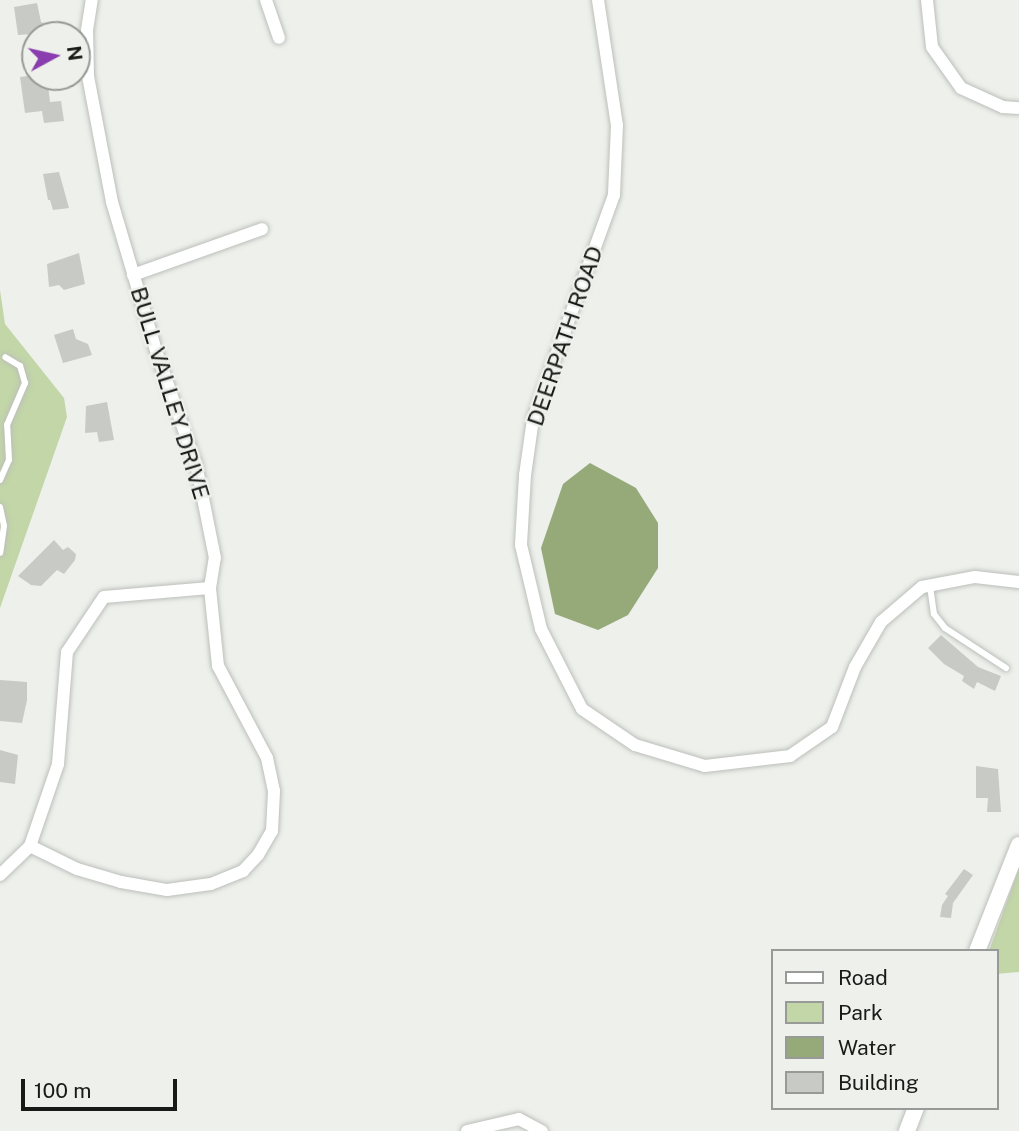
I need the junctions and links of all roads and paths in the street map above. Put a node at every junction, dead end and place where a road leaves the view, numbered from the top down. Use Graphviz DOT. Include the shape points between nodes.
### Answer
graph roads {
  1 [pos="92,0"];
  2 [pos="266,0"];
  3 [pos="598,0"];
  4 [pos="927,0"];
  5 [pos="279,38"];
  6 [pos="1019,108"];
  7 [pos="262,229"];
  8 [pos="133,275"];
  9 [pos="5,357"];
  10 [pos="0,480"];
  11 [pos="0,508"];
  12 [pos="0,553"];
  13 [pos="1019,582"];
  14 [pos="929,586"];
  15 [pos="210,588"];
  16 [pos="1006,668"];
  17 [pos="1019,845"];
  18 [pos="30,846"];
  19 [pos="0,875"];
  20 [pos="978,949"];
  21 [pos="915,1110"];
  22 [pos="467,1131"];
  23 [pos="542,1131"];
  24 [pos="907,1131"];
  1 -- 8 [label="street, BULL VALLEY DRIVE" via="88,76 112,202"];
  2 -- 5 [label="street"];
  3 -- 14 [label="street, DEERPATH ROAD" via="617,125 614,195 533,419 521,545 541,629 582,709 635,745 705,766 790,756 832,727 855,667 881,622"];
  4 -- 6 [label="street" via="932,47 961,88 1003,107"];
  7 -- 8 [label="street"];
  8 -- 15 [label="street, BULL VALLEY DRIVE" via="196,464 215,558"];
  9 -- 10 [label="lane" via="20,366 24,383 7,425 9,460"];
  11 -- 12 [label="lane" via="4,526"];
  13 -- 14 [label="street, DEERPATH ROAD" via="975,577"];
  14 -- 16 [label="lane" via="934,614 945,628"];
  15 -- 18 [label="street" via="104,597 67,652 58,764"];
  15 -- 18 [label="street, BULL VALLEY DRIVE" via="218,666 267,758 274,791 272,831 258,855 243,871 211,884 167,890 77,869"];
  17 -- 20 [label="street"];
  18 -- 19 [label="street"];
  21 -- 24 [label="street"];
  22 -- 23 [label="street" via="519,1119"];
}
